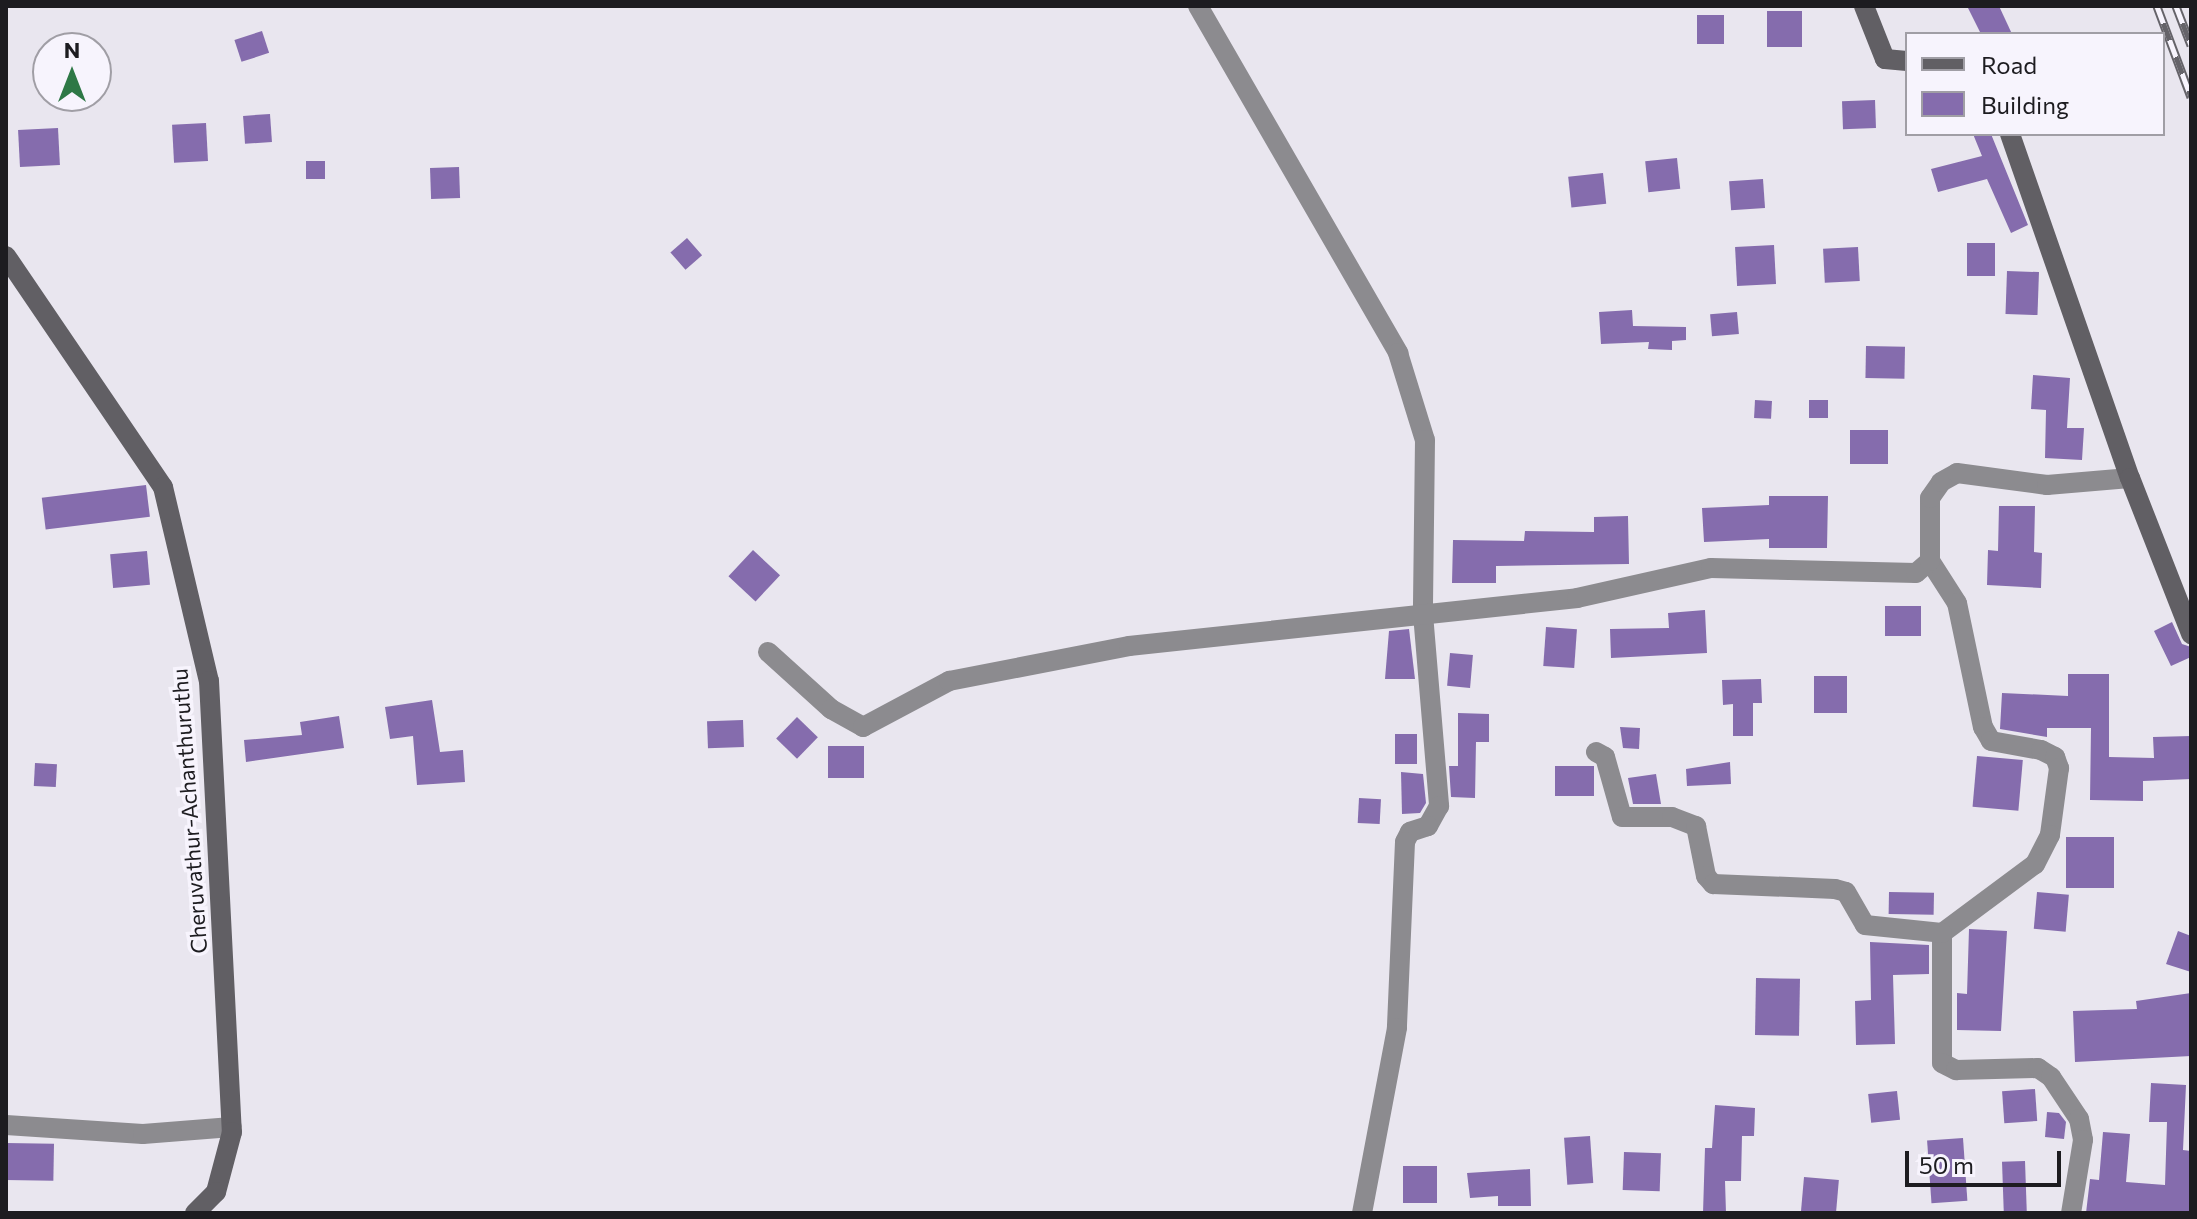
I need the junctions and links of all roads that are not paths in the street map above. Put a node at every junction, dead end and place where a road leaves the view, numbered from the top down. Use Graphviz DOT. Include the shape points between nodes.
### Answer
graph roads {
  1 [pos="1198,6"];
  2 [pos="1864,6"];
  3 [pos="1905,61"];
  4 [pos="2011,136"];
  5 [pos="6,256"];
  6 [pos="2130,478"];
  7 [pos="1930,561"];
  8 [pos="1423,614"];
  9 [pos="2191,634"];
  10 [pos="768,652"];
  11 [pos="1596,752"];
  12 [pos="1942,933"];
  13 [pos="6,1125"];
  14 [pos="232,1127"];
  15 [pos="195,1213"];
  16 [pos="1362,1213"];
  17 [pos="2071,1213"];
  1 -- 8 [label="street" via="1398,353 1425,440"];
  2 -- 3 [label="main road" via="1885,59"];
  4 -- 6 [label="main road"];
  5 -- 14 [label="main road, Cheruvathur-Achanthuruthu" via="163,487 209,681"];
  6 -- 7 [label="street" via="2047,485 1957,473 1941,482 1930,498"];
  6 -- 9 [label="main road"];
  7 -- 8 [label="street" via="1916,573 1711,568 1577,598"];
  7 -- 12 [label="street" via="1957,603 1983,727 1991,741 2041,750 2055,757 2059,768 2050,835 2035,864"];
  8 -- 10 [label="street" via="1252,629 1073,655 949,681 863,727 831,709"];
  8 -- 16 [label="street" via="1439,806 1428,826 1410,832 1405,842 1397,1028"];
  11 -- 12 [label="street" via="1605,757 1622,817 1672,817 1696,826 1706,876 1713,884 1835,889 1846,892 1865,925"];
  12 -- 17 [label="street" via="1942,1063 1956,1070 2038,1068 2051,1077 2079,1119 2083,1140"];
  13 -- 14 [label="street" via="143,1134"];
  14 -- 15 [label="main road, Cheruvathur-Achanthuruthu" via="216,1192"];
}
